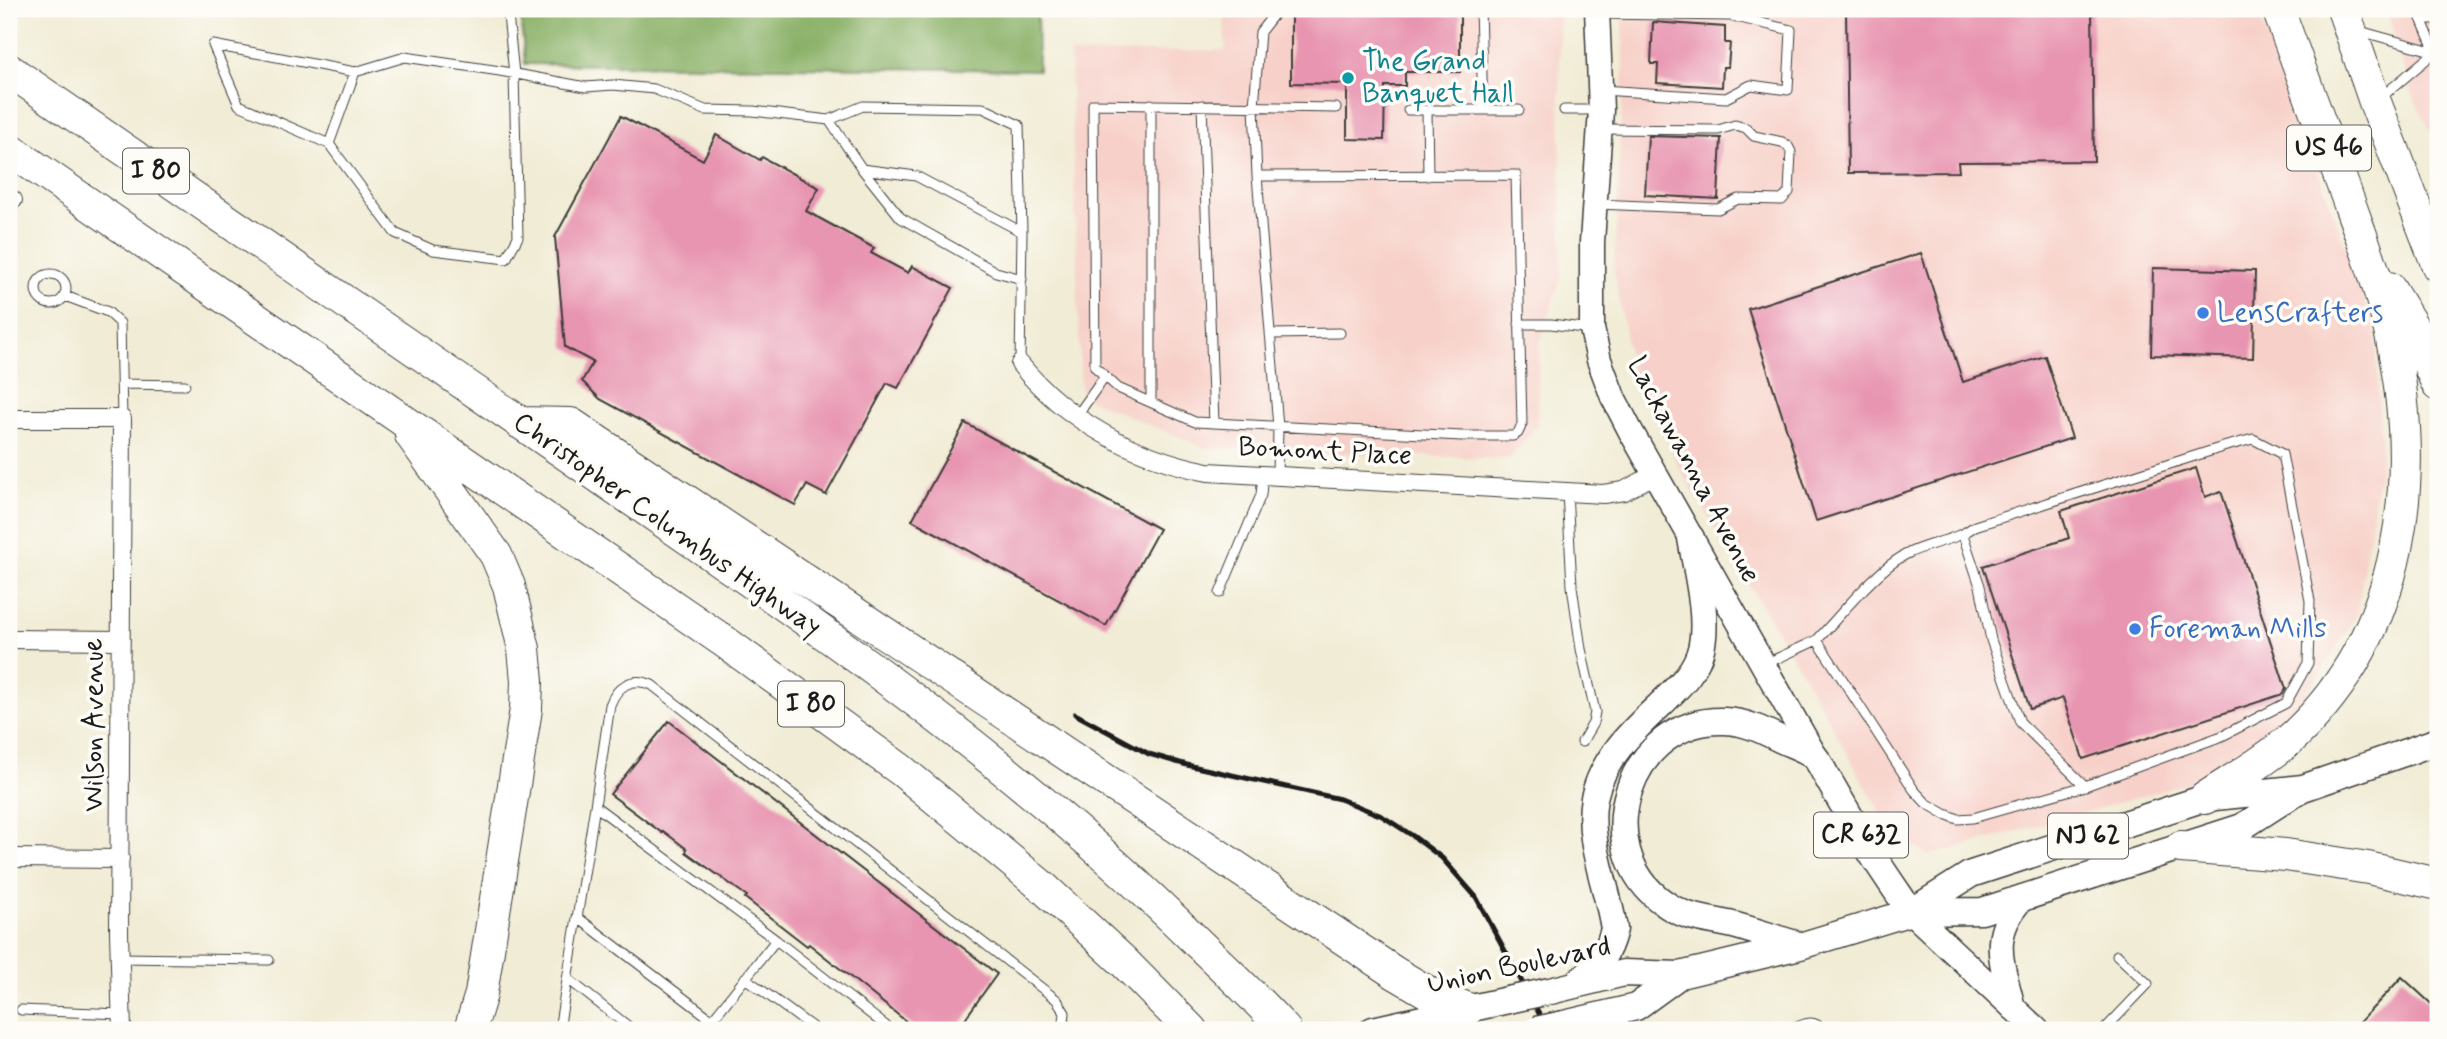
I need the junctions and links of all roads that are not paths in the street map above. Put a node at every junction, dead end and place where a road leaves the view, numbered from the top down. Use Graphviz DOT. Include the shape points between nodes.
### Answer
graph roads {
  1 [pos="1278,9"];
  2 [pos="1480,9"];
  3 [pos="2278,9"];
  4 [pos="2417,9"];
  5 [pos="1598,11"];
  6 [pos="508,15"];
  7 [pos="2346,18"];
  8 [pos="2421,19"];
  9 [pos="2438,19"];
  10 [pos="2437,55"];
  11 [pos="9,70"];
  12 [pos="355,72"];
  13 [pos="514,74"];
  14 [pos="2375,102"];
  15 [pos="1151,104"];
  16 [pos="1202,105"];
  17 [pos="1254,106"];
  18 [pos="1336,108"];
  19 [pos="1408,110"];
  20 [pos="1427,110"];
  21 [pos="1483,110"];
  22 [pos="1519,110"];
  23 [pos="1564,110"];
  24 [pos="1600,110"];
  25 [pos="829,120"];
  26 [pos="329,144"];
  27 [pos="9,149"];
  28 [pos="862,169"];
  29 [pos="1257,176"];
  30 [pos="1428,176"];
  31 [pos="2407,186"];
  32 [pos="1594,204"];
  33 [pos="1022,232"];
  34 [pos="2438,234"];
  35 [pos="2367,251"];
  36 [pos="2438,266"];
  37 [pos="1022,279"];
  38 [pos="65,296"];
  39 [pos="1519,324"];
  40 [pos="1592,329"];
  41 [pos="1340,333"];
  42 [pos="1270,334"];
  43 [pos="1020,364"];
  44 [pos="1105,376"];
  45 [pos="121,384"];
  46 [pos="185,385"];
  47 [pos="2438,385"];
  48 [pos="1151,402"];
  49 [pos="1076,417"];
  50 [pos="399,418"];
  51 [pos="9,419"];
  52 [pos="122,419"];
  53 [pos="520,422"];
  54 [pos="1214,423"];
  55 [pos="1278,427"];
  56 [pos="1655,474"];
  57 [pos="1270,475"];
  58 [pos="1567,492"];
  59 [pos="1963,535"];
  60 [pos="1691,538"];
  61 [pos="1220,593"];
  62 [pos="9,639"];
  63 [pos="121,640"];
  64 [pos="1817,640"];
  65 [pos="1763,665"];
  66 [pos="2438,741"];
  67 [pos="1582,742"];
  68 [pos="1815,756"];
  69 [pos="2085,786"];
  70 [pos="2303,788"];
  71 [pos="2205,798"];
  72 [pos="595,806"];
  73 [pos="2181,847"];
  74 [pos="9,858"];
  75 [pos="120,859"];
  76 [pos="2438,884"];
  77 [pos="2024,897"];
  78 [pos="1911,912"];
  79 [pos="577,917"];
  80 [pos="776,940"];
  81 [pos="1800,946"];
  82 [pos="2117,955"];
  83 [pos="120,958"];
  84 [pos="269,960"];
  85 [pos="1680,975"];
  86 [pos="745,978"];
  87 [pos="568,979"];
  88 [pos="1562,988"];
  89 [pos="2013,1008"];
  90 [pos="1468,1009"];
  91 [pos="20,1010"];
  92 [pos="711,1020"];
  93 [pos="121,1022"];
  94 [pos="470,1030"];
  95 [pos="559,1030"];
  96 [pos="633,1030"];
  97 [pos="704,1030"];
  98 [pos="816,1030"];
  99 [pos="891,1030"];
  100 [pos="1063,1030"];
  101 [pos="1191,1030"];
  102 [pos="1285,1030"];
  103 [pos="1373,1030"];
  104 [pos="1536,1030"];
  105 [pos="1791,1030"];
  106 [pos="1823,1030"];
  107 [pos="2037,1030"];
  108 [pos="2104,1030"];
  1 -- 17 [label="lane" via="1260,32"];
  2 -- 21 [label="lane"];
  3 -- 35 [label="highway, US 46"];
  4 -- 8 [label="lane"];
  5 -- 24 [label="street, Lackawanna Avenue / CR 632"];
  5 -- 24 [label="lane" via="1732,16 1791,30 1788,90 1751,85 1726,98"];
  6 -- 13 [label="lane"];
  7 -- 10 [label="lane"];
  7 -- 14 [label="highway, US 46"];
  8 -- 9 [label="lane"];
  8 -- 10 [label="lane"];
  10 -- 14 [label="lane"];
  11 -- 53 [label="highway, Christopher Columbus Highway / I 80"];
  12 -- 13 [label="lane" via="405,57"];
  12 -- 26 [label="lane"];
  12 -- 26 [label="lane" via="213,45 239,105"];
  13 -- 25 [label="lane" via="586,87 654,89 705,110"];
  13 -- 26 [label="lane" via="518,237 506,259 433,250 395,233"];
  14 -- 31 [label="highway, US 46"];
  15 -- 16 [label="lane"];
  15 -- 44 [label="lane" via="1093,104 1096,367"];
  15 -- 48 [label="lane"];
  16 -- 17 [label="lane"];
  16 -- 54 [label="lane"];
  17 -- 18 [label="lane"];
  17 -- 29 [label="lane"];
  19 -- 20 [label="lane"];
  20 -- 21 [label="lane"];
  20 -- 30 [label="lane"];
  21 -- 22 [label="lane"];
  23 -- 24 [label="lane"];
  24 -- 32 [label="street, Lackawanna Avenue / CR 632"];
  24 -- 32 [label="lane" via="1718,130 1735,125 1754,136 1782,142 1791,152 1789,192 1782,200 1738,199 1718,209"];
  25 -- 28 [label="lane"];
  25 -- 33 [label="lane" via="863,106 983,108 1019,125"];
  27 -- 50 [label="highway, I 80"];
  28 -- 33 [label="lane" via="916,176"];
  28 -- 37 [label="lane" via="901,218 996,272"];
  29 -- 30 [label="lane"];
  29 -- 42 [label="lane"];
  30 -- 39 [label="lane" via="1516,175"];
  31 -- 34 [label="highway"];
  31 -- 36 [label="highway, US 46"];
  32 -- 40 [label="street, Lackawanna Avenue / CR 632"];
  33 -- 37 [label="lane"];
  35 -- 47 [label="highway, US 46" via="2411,324"];
  35 -- 71 [label="highway" via="2391,335 2403,410 2401,524 2383,603 2358,655 2324,704 2295,735"];
  37 -- 43 [label="lane"];
  38 -- 45 [label="lane" via="108,312 120,323"];
  39 -- 40 [label="lane"];
  39 -- 55 [label="lane" via="1522,424 1513,436"];
  40 -- 56 [label="street, Lackawanna Avenue / CR 632" via="1613,397"];
  41 -- 42 [label="lane"];
  42 -- 55 [label="lane"];
  43 -- 49 [label="street, Bomont Place"];
  44 -- 48 [label="lane" via="1118,388"];
  44 -- 49 [label="lane"];
  45 -- 46 [label="lane"];
  45 -- 52 [label="lane"];
  48 -- 54 [label="lane" via="1195,422"];
  49 -- 57 [label="street, Bomont Place" via="1161,461 1208,471"];
  50 -- 94 [label="highway" via="496,555 509,586 524,649 527,681 522,737 481,994"];
  50 -- 101 [label="highway, I 80" via="735,649 901,770 1043,887"];
  51 -- 52 [label="street"];
  52 -- 63 [label="street, Wilson Avenue"];
  53 -- 90 [label="highway" via="571,424 1395,973"];
  53 -- 102 [label="highway, Christopher Columbus Highway / I 80" via="825,633 953,728 1175,919"];
  54 -- 55 [label="lane"];
  55 -- 57 [label="lane"];
  56 -- 58 [label="street, Bomont Place" via="1624,491"];
  56 -- 60 [label="street, Lackawanna Avenue / CR 632"];
  57 -- 58 [label="street, Bomont Place"];
  57 -- 61 [label="lane"];
  58 -- 67 [label="lane" via="1572,586 1595,712"];
  59 -- 64 [label="lane" via="1908,553"];
  59 -- 69 [label="lane" via="1991,640 2020,722"];
  59 -- 69 [label="lane" via="1975,526 2253,439 2282,454 2310,601 2308,663 2286,703 2221,736"];
  60 -- 65 [label="street, Lackawanna Avenue / CR 632"];
  60 -- 88 [label="main road" via="1703,618 1702,646 1685,679 1632,731 1602,773 1594,799 1593,826 1614,929 1601,963"];
  62 -- 63 [label="street"];
  63 -- 75 [label="street, Wilson Avenue"];
  64 -- 65 [label="lane"];
  64 -- 69 [label="lane" via="1914,790 1937,811 1968,818"];
  65 -- 68 [label="street, Lackawanna Avenue / CR 632"];
  66 -- 70 [label="main road, Union Boulevard / NJ 62"];
  68 -- 78 [label="main road, Lackawanna Avenue / CR 632"];
  68 -- 81 [label="main road" via="1746,724 1714,721 1690,727 1643,761 1630,787 1623,826 1626,850 1636,873 1663,903 1690,917"];
  70 -- 71 [label="main road, Union Boulevard / NJ 62"];
  70 -- 73 [label="main road, Union Boulevard / NJ 62" via="2242,827"];
  71 -- 78 [label="main road, Union Boulevard / NJ 62" via="1971,874"];
  72 -- 79 [label="lane"];
  72 -- 80 [label="lane"];
  72 -- 100 [label="lane" via="613,698 625,684 645,682 1056,1000 1065,1013"];
  73 -- 76 [label="highway" via="2286,855"];
  73 -- 77 [label="main road, Union Boulevard / NJ 62"];
  74 -- 75 [label="street"];
  75 -- 83 [label="street, Wilson Avenue"];
  77 -- 78 [label="main road, Union Boulevard / NJ 62" via="1982,911"];
  77 -- 89 [label="street" via="2007,917 2000,939"];
  78 -- 81 [label="main road, Union Boulevard / NJ 62"];
  78 -- 89 [label="street"];
  79 -- 87 [label="lane"];
  79 -- 92 [label="lane"];
  80 -- 86 [label="lane"];
  80 -- 99 [label="lane"];
  81 -- 85 [label="main road, Union Boulevard / NJ 62"];
  82 -- 108 [label="lane" via="2148,984"];
  83 -- 84 [label="lane"];
  83 -- 93 [label="street, Wilson Avenue"];
  85 -- 88 [label="main road, Union Boulevard / NJ 62" via="1624,973"];
  85 -- 104 [label="main road, Union Boulevard / NJ 62, bridge" via="1636,1007"];
  86 -- 92 [label="lane"];
  86 -- 98 [label="lane"];
  87 -- 95 [label="lane"];
  87 -- 96 [label="lane"];
  88 -- 90 [label="main road, Union Boulevard / NJ 62, bridge"];
  89 -- 107 [label="street"];
  90 -- 103 [label="main road, Union Boulevard / NJ 62"];
  91 -- 93 [label="lane"];
  92 -- 97 [label="lane"];
  105 -- 106 [label="lane" via="1811,1023"];
}
